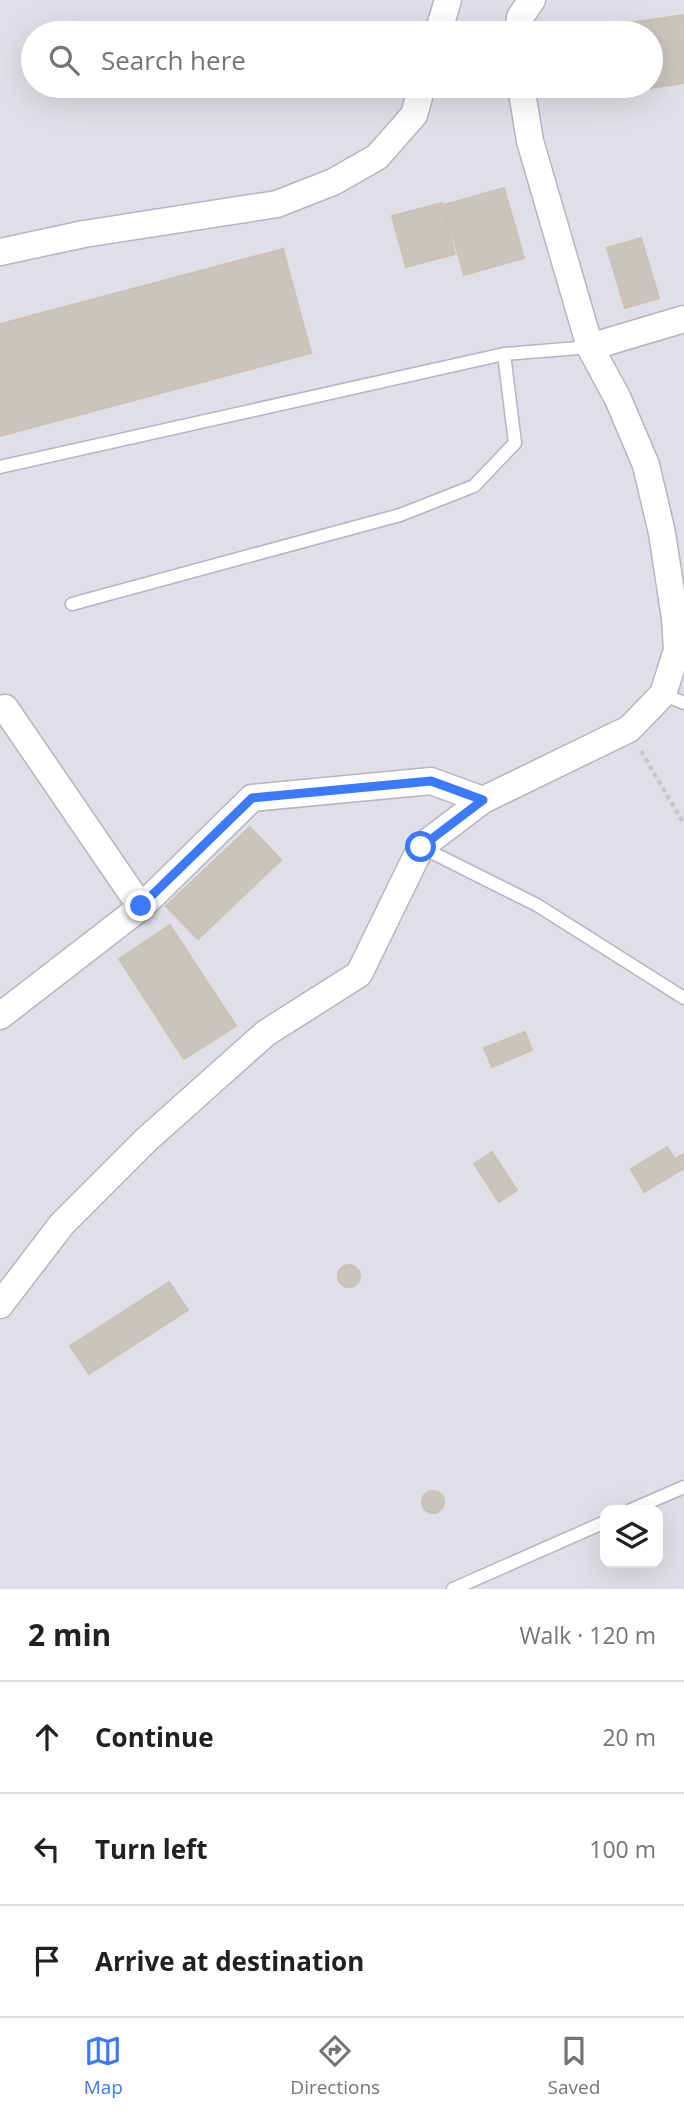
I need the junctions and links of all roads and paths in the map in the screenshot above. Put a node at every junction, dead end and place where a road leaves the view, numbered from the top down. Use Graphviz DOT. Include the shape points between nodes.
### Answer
graph roads {
  1 [pos="447,0"];
  2 [pos="532,0"];
  3 [pos="441,21"];
  4 [pos="520,21"];
  5 [pos="419,98"];
  6 [pos="523,98"];
  7 [pos="0,252"];
  8 [pos="684,319"];
  9 [pos="590,347"];
  10 [pos="504,354"];
  11 [pos="0,467"];
  12 [pos="72,604"];
  13 [pos="673,699"];
  14 [pos="0,709"];
  15 [pos="628,729"];
  16 [pos="483,800"];
  17 [pos="684,824"];
  18 [pos="421,847"];
  19 [pos="141,906"];
  20 [pos="684,998"];
  21 [pos="0,1016"];
  22 [pos="0,1305"];
  23 [pos="684,1487"];
  24 [pos="643,1505"];
  25 [pos="600,1524"];
  26 [pos="453,1589"];
  1 -- 3 [label="street"];
  2 -- 4 [label="street"];
  5 -- 7 [label="street" via="414,115 377,157 333,182 277,204"];
  6 -- 9 [label="street" via="530,141"];
  8 -- 9 [label="street"];
  9 -- 10 [label="lane"];
  9 -- 13 [label="street" via="646,465 675,618"];
  10 -- 11 [label="lane"];
  10 -- 12 [label="lane" via="515,443 474,486 401,515"];
  13 -- 15 [label="street"];
  14 -- 19 [label="street" via="5,708"];
  15 -- 16 [label="street"];
  15 -- 17 [label="path"];
  16 -- 18 [label="street"];
  16 -- 19 [label="street" via="431,781 252,798"];
  18 -- 20 [label="lane" via="537,905"];
  18 -- 22 [label="street" via="359,974 266,1033 146,1140 62,1224"];
  19 -- 21 [label="street"];
  23 -- 24 [label="lane"];
  25 -- 26 [label="lane"];
}
